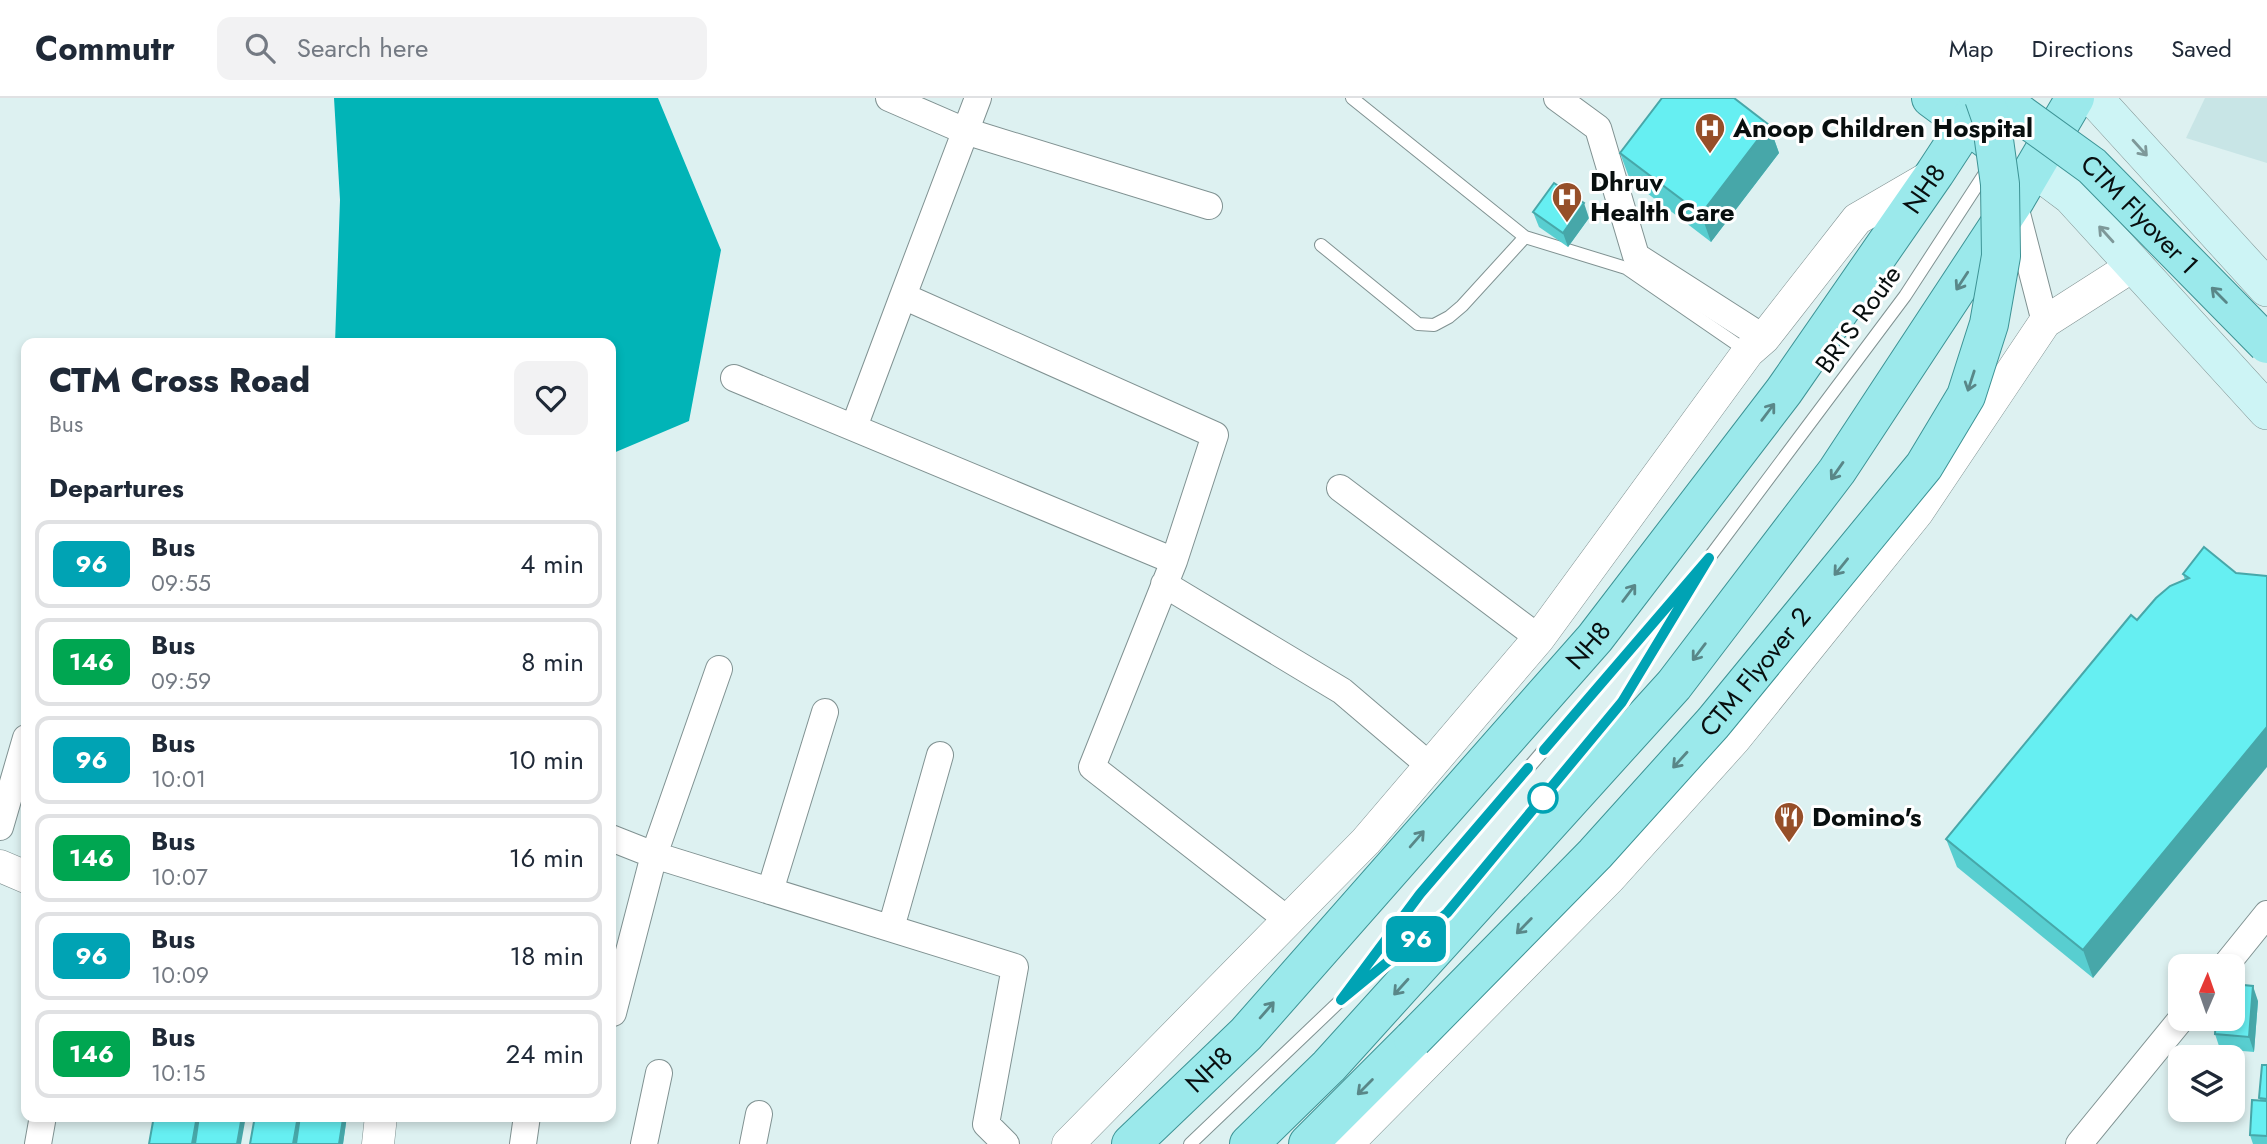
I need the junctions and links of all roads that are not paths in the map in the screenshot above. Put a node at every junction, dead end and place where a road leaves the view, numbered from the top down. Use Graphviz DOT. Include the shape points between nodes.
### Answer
graph roads {
  1 [pos="888,98"];
  2 [pos="978,98"];
  3 [pos="1352,98"];
  4 [pos="1557,98"];
  5 [pos="1931,98"];
  6 [pos="2029,98"];
  7 [pos="2075,98"];
  8 [pos="2094,98"];
  9 [pos="1978,107"];
  10 [pos="2004,128"];
  11 [pos="965,131"];
  12 [pos="2035,169"];
  13 [pos="1936,173"];
  14 [pos="2014,202"];
  15 [pos="1209,206"];
  16 [pos="1525,237"];
  17 [pos="1321,245"];
  18 [pos="2134,265"];
  19 [pos="2267,288"];
  20 [pos="903,296"];
  21 [pos="2045,321"];
  22 [pos="2267,344"];
  23 [pos="1756,345"];
  24 [pos="734,378"];
  25 [pos="2267,411"];
  26 [pos="854,427"];
  27 [pos="1340,488"];
  28 [pos="1709,558"];
  29 [pos="1169,573"];
  30 [pos="1539,638"];
  31 [pos="719,668"];
  32 [pos="825,712"];
  33 [pos="21,755"];
  34 [pos="940,755"];
  35 [pos="1430,766"];
  36 [pos="0,828"];
  37 [pos="616,840"];
  38 [pos="654,855"];
  39 [pos="1491,860"];
  40 [pos="0,866"];
  41 [pos="21,875"];
  42 [pos="770,891"];
  43 [pos="1447,913"];
  44 [pos="2267,914"];
  45 [pos="1288,920"];
  46 [pos="891,928"];
  47 [pos="2235,954"];
  48 [pos="1341,1000"];
  49 [pos="616,1001"];
  50 [pos="1202,1008"];
  51 [pos="2171,1031"];
  52 [pos="1237,1042"];
  53 [pos="659,1073"];
  54 [pos="759,1114"];
  55 [pos="42,1122"];
  56 [pos="380,1122"];
  57 [pos="526,1122"];
  58 [pos="38,1144"];
  59 [pos="378,1144"];
  60 [pos="523,1144"];
  61 [pos="644,1144"];
  62 [pos="752,1144"];
  63 [pos="1006,1144"];
  64 [pos="1068,1144"];
  65 [pos="1131,1144"];
  66 [pos="1190,1144"];
  67 [pos="1249,1144"];
  68 [pos="1308,1144"];
  69 [pos="1346,1144"];
  70 [pos="2080,1144"];
  1 -- 11 [label="street"];
  2 -- 11 [label="street"];
  3 -- 16 [label="lane"];
  4 -- 23 [label="street" via="1598,128 1636,256"];
  5 -- 9 [label="main road"];
  6 -- 10 [label="lane, BRTS Route"];
  7 -- 12 [label="main road"];
  8 -- 19 [label="main road, one-way"];
  9 -- 10 [label="main road"];
  9 -- 13 [label="main road, NH8"];
  9 -- 68 [label="main road, CTM Flyover 2, one-way, bridge" via="1991,118 2000,184 2001,256 1989,324 1966,396 1924,466 1713,723 1595,854"];
  10 -- 12 [label="main road"];
  22 -- 10 [label="main road, CTM Flyover 1, one-way, bridge" via="2092,166"];
  10 -- 28 [label="lane, BRTS Route" via="1905,296"];
  11 -- 15 [label="street"];
  11 -- 20 [label="street"];
  12 -- 14 [label="main road"];
  18 -- 12 [label="main road, one-way" via="2071,196"];
  13 -- 23 [label="street" via="1857,219"];
  52 -- 13 [label="main road, NH8, one-way" via="1595,638 1784,391"];
  14 -- 21 [label="street"];
  14 -- 67 [label="main road, one-way" via="1837,471 1674,685 1329,1066"];
  16 -- 17 [label="lane" via="1462,306 1434,325 1418,324"];
  16 -- 23 [label="lane" via="1626,268"];
  18 -- 21 [label="street"];
  18 -- 25 [label="main road"];
  20 -- 26 [label="street"];
  20 -- 29 [label="street" via="1215,435"];
  21 -- 69 [label="street" via="1917,513 1735,739 1609,879"];
  23 -- 30 [label="street"];
  24 -- 26 [label="street"];
  26 -- 29 [label="street"];
  27 -- 30 [label="street"];
  28 -- 39 [label="lane" via="1622,702"];
  28 -- 48 [label="lane" via="1420,894"];
  29 -- 35 [label="street" via="1342,691"];
  29 -- 45 [label="street" via="1092,767"];
  30 -- 35 [label="street"];
  31 -- 38 [label="street"];
  32 -- 42 [label="street"];
  33 -- 36 [label="street"];
  34 -- 46 [label="street"];
  35 -- 45 [label="street" via="1366,841"];
  37 -- 38 [label="street"];
  38 -- 42 [label="street"];
  38 -- 49 [label="street"];
  40 -- 41 [label="street"];
  42 -- 46 [label="street"];
  43 -- 48 [label="lane"];
  44 -- 47 [label="street"];
  45 -- 50 [label="street"];
  46 -- 63 [label="street" via="1015,967 986,1124"];
  48 -- 66 [label="lane"];
  50 -- 52 [label="street"];
  50 -- 64 [label="street"];
  51 -- 70 [label="street"];
  52 -- 65 [label="main road, NH8"];
  53 -- 61 [label="street"];
  54 -- 62 [label="street"];
  55 -- 58 [label="street"];
  56 -- 59 [label="street"];
  57 -- 60 [label="street"];
}
